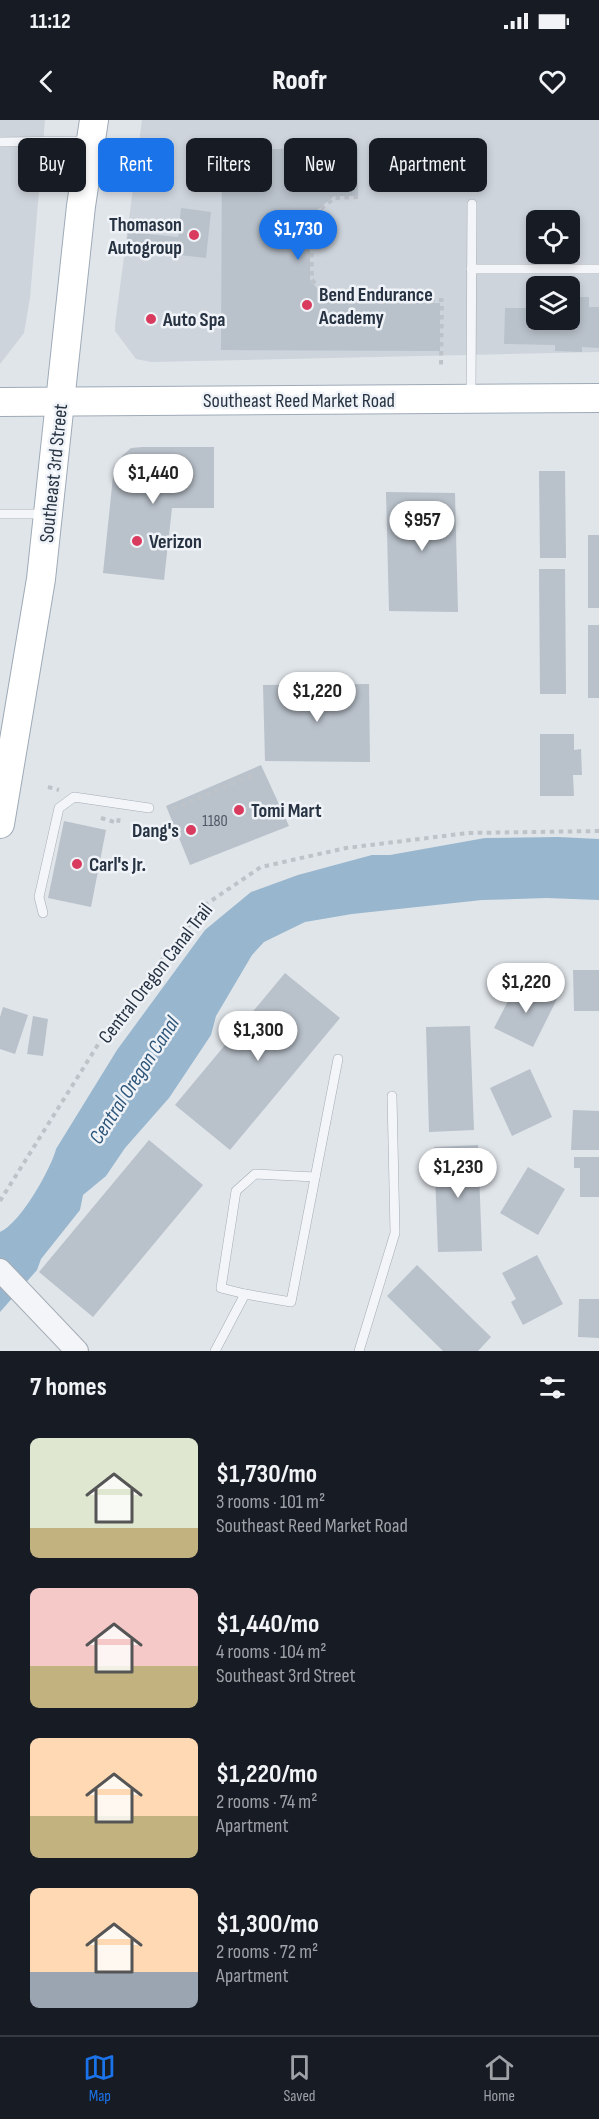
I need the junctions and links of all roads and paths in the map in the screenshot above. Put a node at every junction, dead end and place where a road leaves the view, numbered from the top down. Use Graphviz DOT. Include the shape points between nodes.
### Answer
graph roads {
  1 [pos="92,131"];
  2 [pos="0,142"];
  3 [pos="358,197"];
  4 [pos="472,204"];
  5 [pos="471,269"];
  6 [pos="599,269"];
  7 [pos="441,366"];
  8 [pos="599,398"];
  9 [pos="471,399"];
  10 [pos="0,402"];
  11 [pos="60,402"];
  12 [pos="0,514"];
  13 [pos="49,514"];
  14 [pos="256,774"];
  15 [pos="149,808"];
  16 [pos="173,809"];
  17 [pos="0,824"];
  18 [pos="599,831"];
  19 [pos="43,913"];
  20 [pos="338,1059"];
  21 [pos="392,1096"];
  22 [pos="315,1177"];
  23 [pos="0,1201"];
  24 [pos="0,1270"];
  25 [pos="245,1294"];
  26 [pos="77,1351"];
  27 [pos="215,1351"];
  28 [pos="359,1351"];
  1 -- 2 [label="lane"];
  1 -- 11 [label="main road, Southeast 3rd Street"];
  3 -- 7 [label="path" via="335,198 311,216 312,280 333,300 442,300"];
  4 -- 5 [label="lane"];
  5 -- 6 [label="lane"];
  5 -- 9 [label="lane"];
  8 -- 9 [label="main road, Southeast Reed Market Road"];
  9 -- 11 [label="main road, Southeast Reed Market Road"];
  10 -- 11 [label="main road, Southeast Reed Market Road"];
  11 -- 13 [label="main road, Southeast 3rd Street"];
  12 -- 13 [label="lane"];
  13 -- 17 [label="main road, Southeast 3rd Street"];
  14 -- 16 [label="path"];
  15 -- 19 [label="lane" via="74,797 65,801 59,808 39,897"];
  18 -- 23 [label="path, Central Oregon Canal Trail" via="468,833 346,848 261,867 205,905 123,1008"];
  20 -- 22 [label="lane"];
  21 -- 28 [label="lane" via="395,1233"];
  22 -- 25 [label="lane" via="291,1302"];
  22 -- 25 [label="lane" via="255,1174 236,1191 221,1288"];
  24 -- 26 [label="street"];
  25 -- 27 [label="lane"];
}
